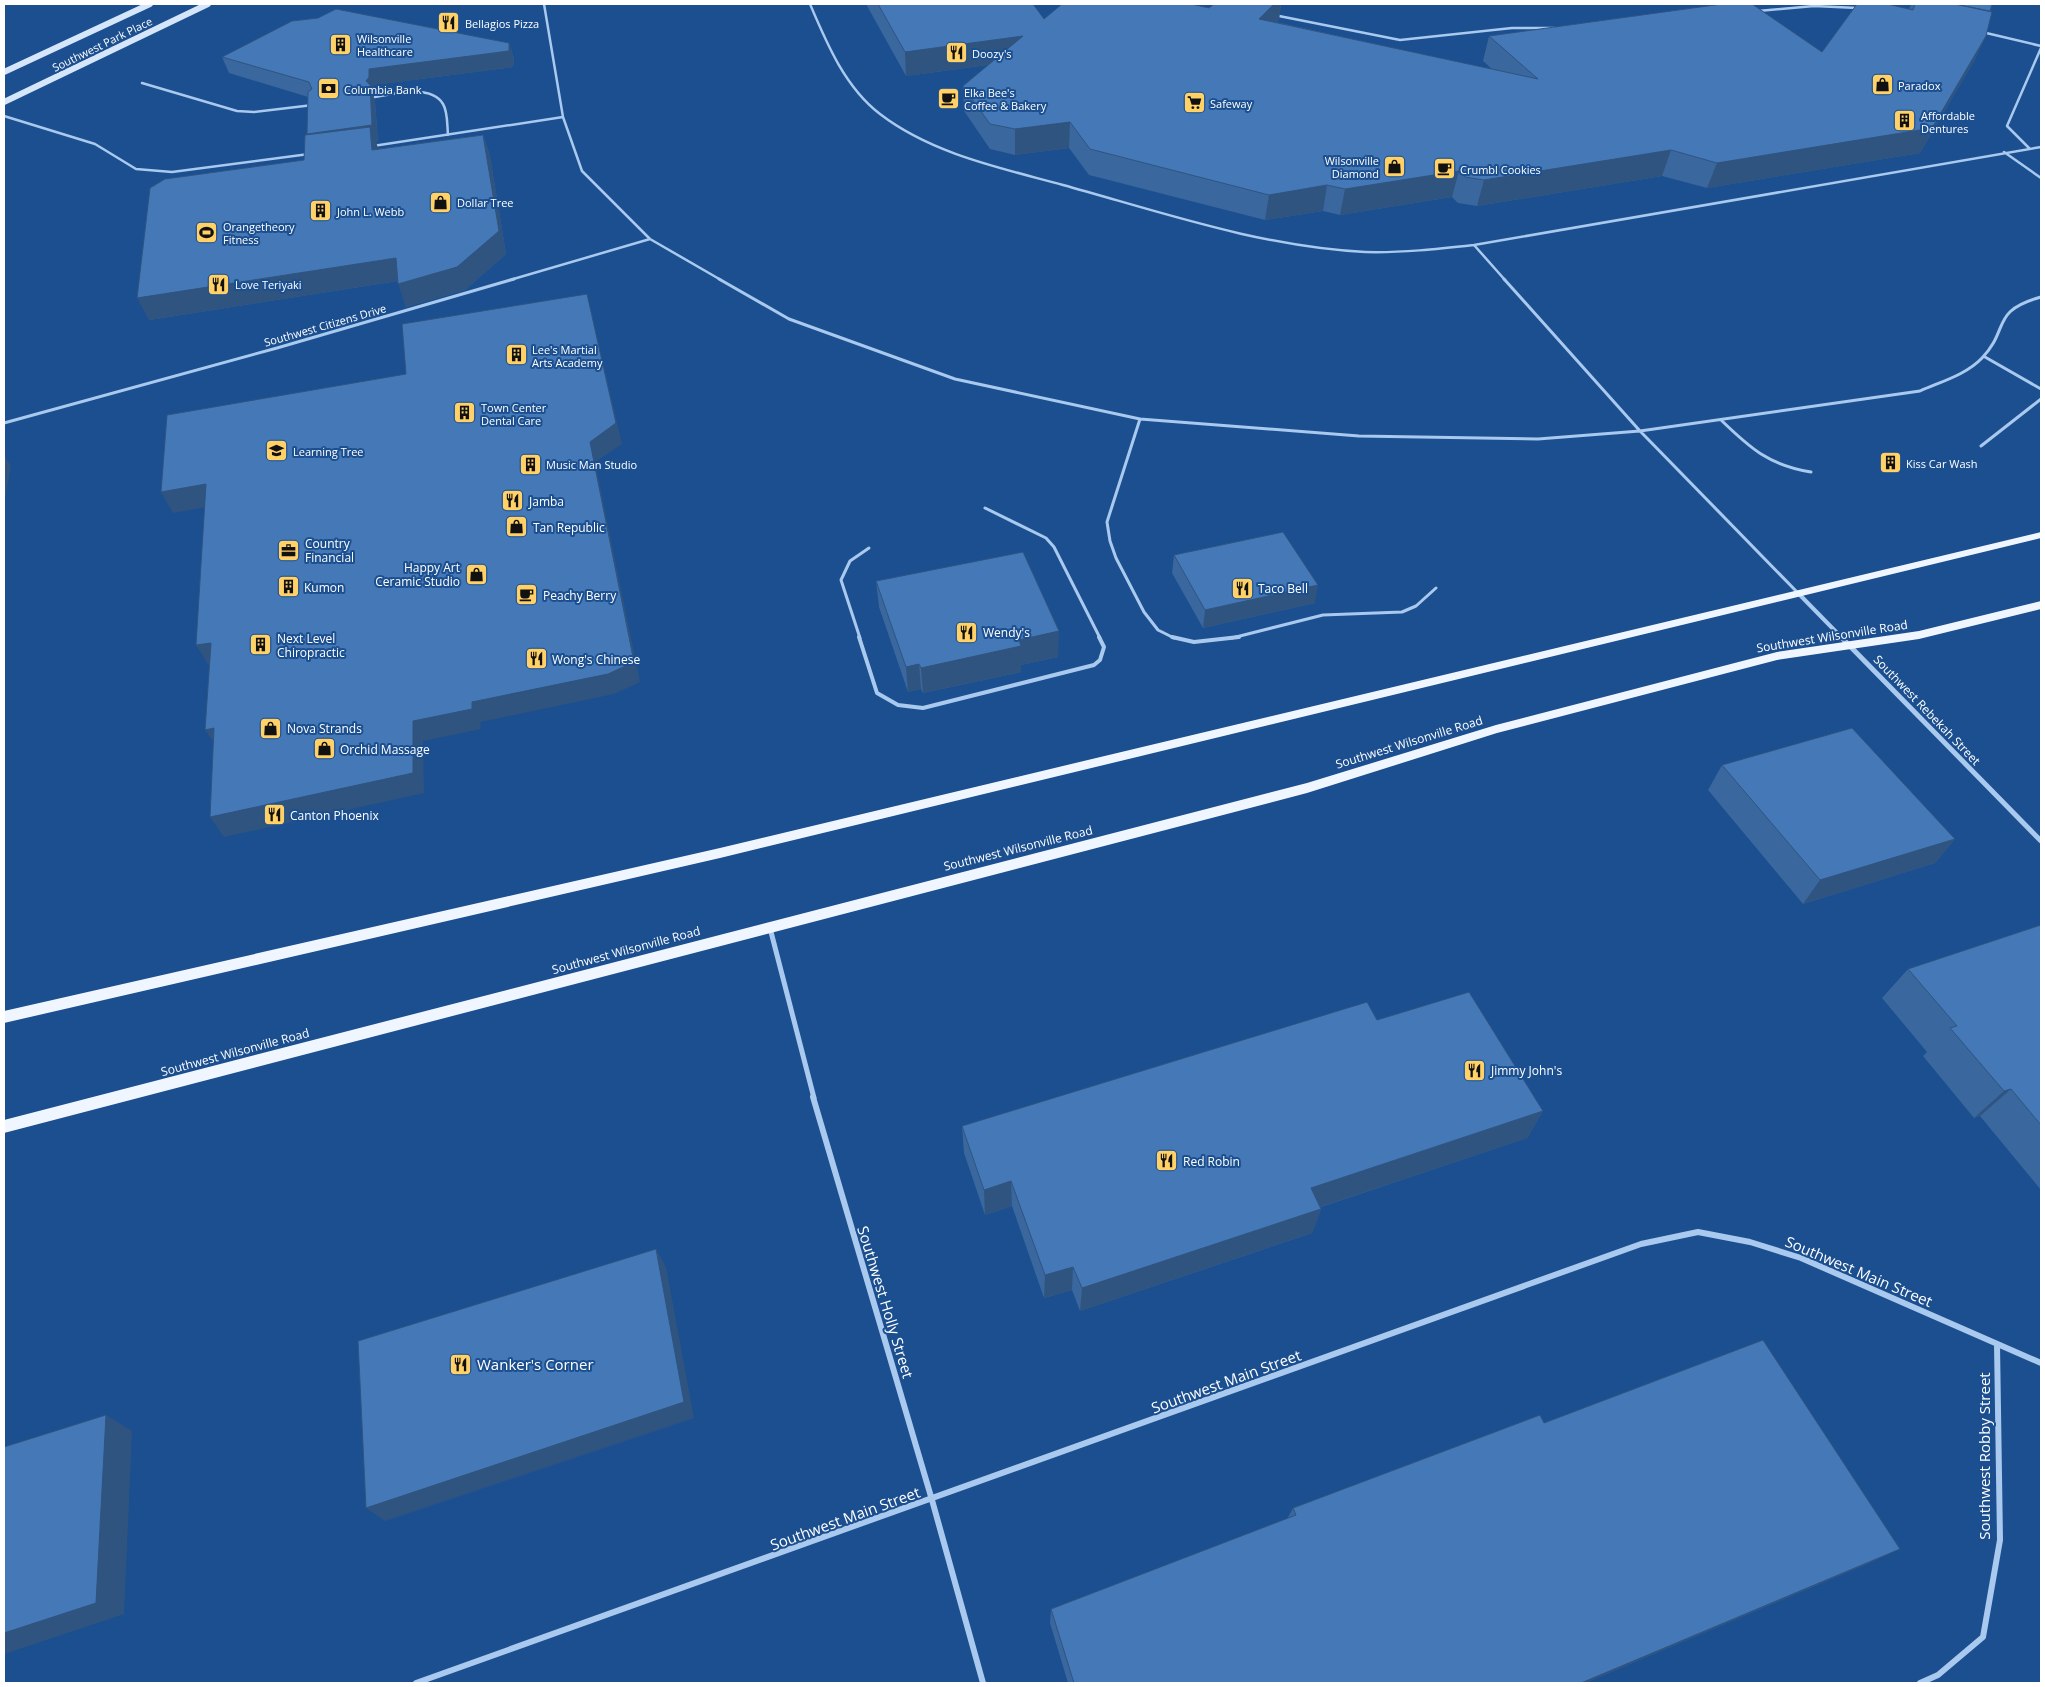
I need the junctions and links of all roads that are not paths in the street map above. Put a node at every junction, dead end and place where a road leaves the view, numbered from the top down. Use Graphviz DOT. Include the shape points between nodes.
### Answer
graph roads {
  1 [pos="150,4"];
  2 [pos="208,4"];
  3 [pos="544,4"];
  4 [pos="810,4"];
  5 [pos="1859,8"];
  6 [pos="1750,12"];
  7 [pos="1274,15"];
  8 [pos="1561,28"];
  9 [pos="1977,31"];
  10 [pos="2041,47"];
  11 [pos="4,72"];
  12 [pos="142,83"];
  13 [pos="375,97"];
  14 [pos="4,102"];
  15 [pos="315,105"];
  16 [pos="4,116"];
  17 [pos="563,117"];
  18 [pos="448,135"];
  19 [pos="365,147"];
  20 [pos="2041,147"];
  21 [pos="2029,148"];
  22 [pos="2003,152"];
  23 [pos="317,153"];
  24 [pos="2041,178"];
  25 [pos="650,239"];
  26 [pos="1474,245"];
  27 [pos="2041,297"];
  28 [pos="1985,357"];
  29 [pos="2041,389"];
  30 [pos="2041,399"];
  31 [pos="1140,419"];
  32 [pos="1721,420"];
  33 [pos="4,423"];
  34 [pos="1640,431"];
  35 [pos="1981,446"];
  36 [pos="1811,472"];
  37 [pos="985,508"];
  38 [pos="2041,535"];
  39 [pos="868,548"];
  40 [pos="1436,588"];
  41 [pos="1798,593"];
  42 [pos="2041,605"];
  43 [pos="1850,646"];
  44 [pos="2041,841"];
  45 [pos="769,927"];
  46 [pos="4,1017"];
  47 [pos="4,1127"];
  48 [pos="1998,1344"];
  49 [pos="2041,1363"];
  50 [pos="932,1500"];
  51 [pos="416,1683"];
  52 [pos="983,1683"];
  53 [pos="1920,1683"];
  1 -- 11 [label="street, Southwest Park Place"];
  2 -- 14 [label="street, Southwest Park Place"];
  3 -- 17 [label="lane"];
  4 -- 26 [label="lane" via="840,68 862,99 902,129 933,144 1133,205 1277,240 1379,252"];
  5 -- 6 [label="lane" via="1814,6"];
  7 -- 8 [label="lane" via="1400,40 1512,28"];
  9 -- 10 [label="lane"];
  10 -- 21 [label="lane" via="2007,126"];
  12 -- 15 [label="lane" via="237,111"];
  13 -- 18 [label="lane" via="409,93 441,100"];
  16 -- 23 [label="lane" via="95,144 136,169 172,172"];
  17 -- 18 [label="lane"];
  17 -- 25 [label="lane" via="582,171"];
  18 -- 19 [label="lane"];
  20 -- 21 [label="lane"];
  21 -- 22 [label="lane"];
  22 -- 24 [label="lane"];
  22 -- 26 [label="lane"];
  25 -- 31 [label="lane" via="789,319 955,379"];
  25 -- 33 [label="lane, Southwest Citizens Drive"];
  26 -- 34 [label="lane"];
  27 -- 28 [label="lane" via="2020,302 2006,315"];
  28 -- 29 [label="lane"];
  28 -- 32 [label="lane" via="1920,391"];
  30 -- 35 [label="lane"];
  31 -- 34 [label="lane" via="1368,436 1538,439"];
  31 -- 40 [label="lane" via="1107,522 1108,538 1149,620 1167,637 1181,642 1210,643 1325,614 1389,614 1414,608"];
  32 -- 34 [label="lane"];
  32 -- 36 [label="lane" via="1758,455 1783,467"];
  34 -- 41 [label="lane"];
  37 -- 39 [label="lane" via="1046,538 1054,547 1104,647 1100,660 1094,665 923,708 896,706 877,693 841,580 848,561"];
  38 -- 41 [label="main road"];
  41 -- 43 [label="street, Southwest Rebekah Street"];
  41 -- 46 [label="main road" via="720,853"];
  42 -- 43 [label="main road, Southwest Wilsonville Road" via="1919,635"];
  43 -- 44 [label="street, Southwest Rebekah Street"];
  43 -- 45 [label="main road, Southwest Wilsonville Road" via="1777,656 1496,730 1307,788"];
  45 -- 47 [label="main road, Southwest Wilsonville Road"];
  45 -- 50 [label="street, Southwest Holly Street" via="817,1112"];
  48 -- 49 [label="street, Southwest Main Street"];
  48 -- 50 [label="street, Southwest Main Street" via="1801,1258 1750,1242 1698,1232 1642,1244"];
  48 -- 53 [label="street, Southwest Robby Street" via="2000,1540 1983,1637 1938,1675"];
  50 -- 51 [label="street, Southwest Main Street"];
  50 -- 52 [label="street, Southwest Holly Street"];
}
